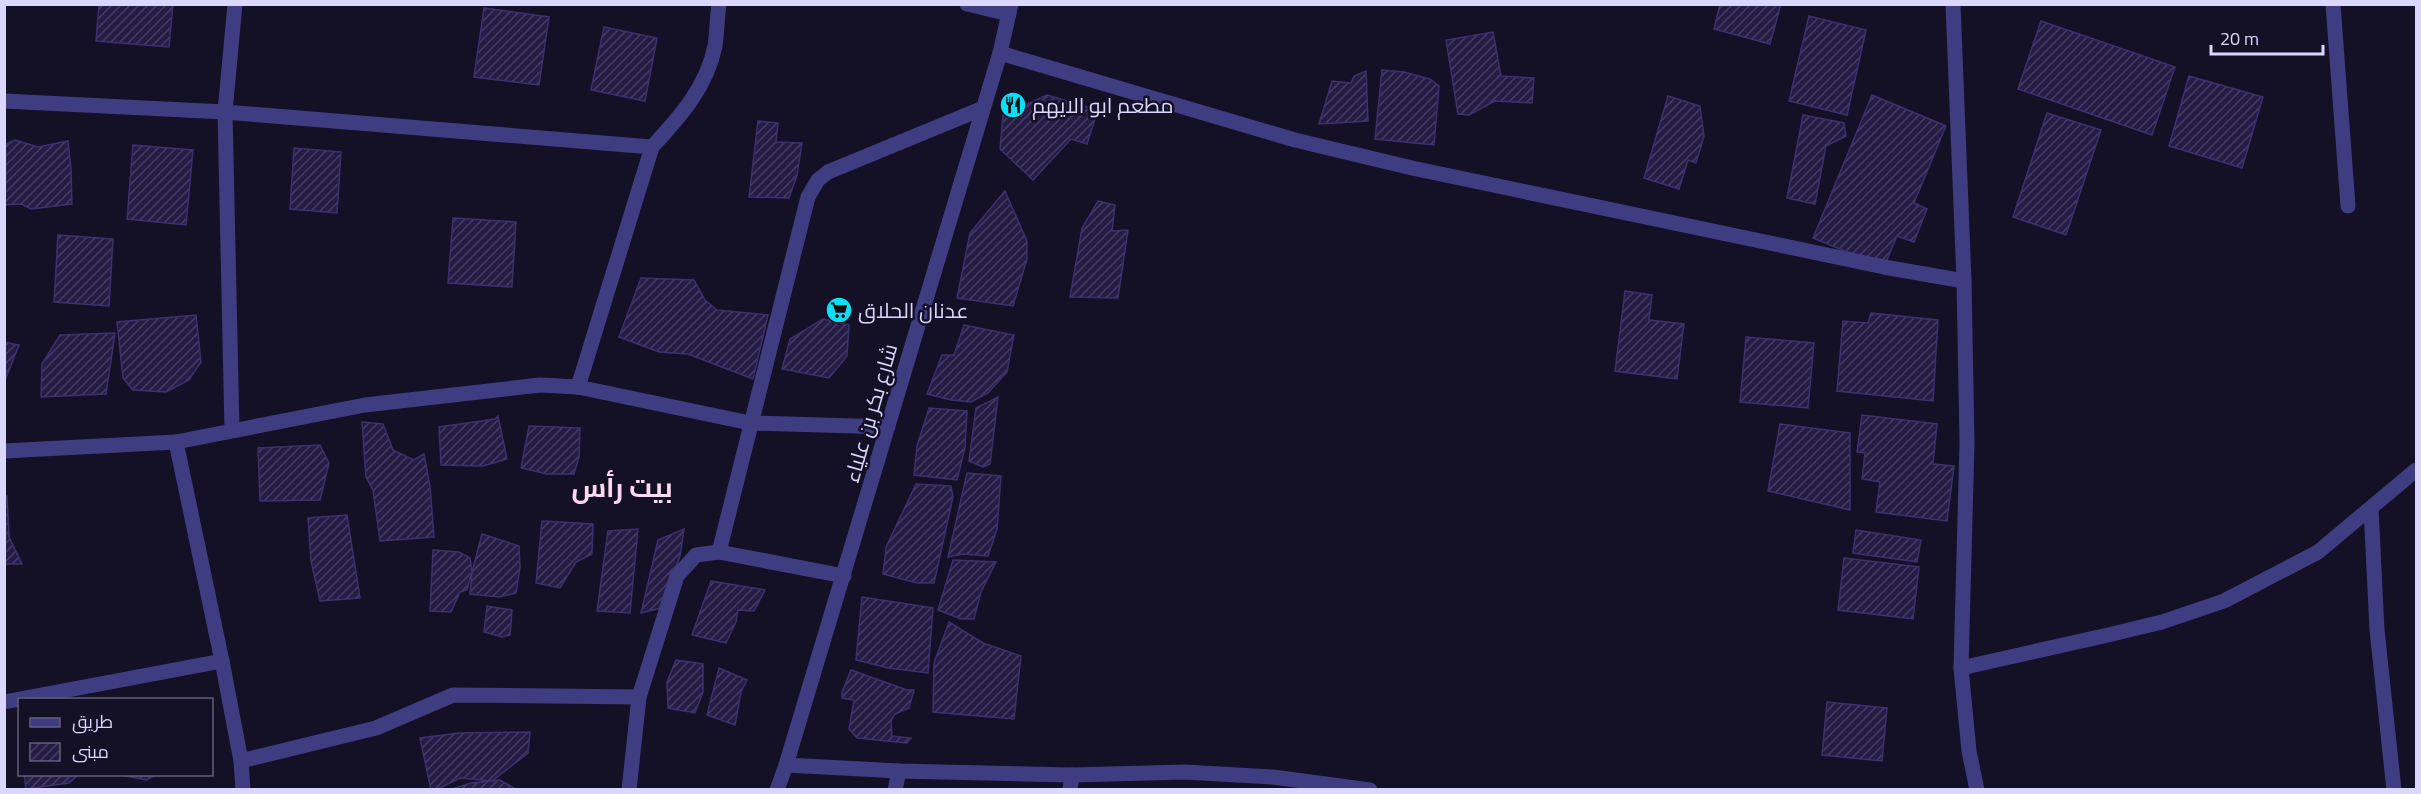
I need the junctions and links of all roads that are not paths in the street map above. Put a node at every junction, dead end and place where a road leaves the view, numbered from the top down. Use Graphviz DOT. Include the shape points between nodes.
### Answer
graph roads {
  1 [pos="235,4"];
  2 [pos="719,4"];
  3 [pos="967,4"];
  4 [pos="1953,4"];
  5 [pos="2333,4"];
  6 [pos="1010,9"];
  7 [pos="1000,53"];
  8 [pos="4,101"];
  9 [pos="981,109"];
  10 [pos="225,112"];
  11 [pos="651,147"];
  12 [pos="2348,206"];
  13 [pos="1964,281"];
  14 [pos="578,387"];
  15 [pos="750,423"];
  16 [pos="888,427"];
  17 [pos="232,430"];
  18 [pos="176,442"];
  19 [pos="4,451"];
  20 [pos="2416,470"];
  21 [pos="2371,508"];
  22 [pos="719,552"];
  23 [pos="844,576"];
  24 [pos="222,662"];
  25 [pos="1961,668"];
  26 [pos="639,697"];
  27 [pos="26,698"];
  28 [pos="241,760"];
  29 [pos="786,765"];
  30 [pos="899,771"];
  31 [pos="1071,782"];
  32 [pos="243,789"];
  33 [pos="629,789"];
  34 [pos="777,789"];
  35 [pos="895,789"];
  36 [pos="1370,789"];
  37 [pos="1977,789"];
  38 [pos="2394,789"];
  1 -- 10 [label="street"];
  2 -- 11 [label="street" via="714,47 702,84 676,121"];
  3 -- 6 [label="street"];
  4 -- 13 [label="street"];
  5 -- 12 [label="street"];
  6 -- 7 [label="street, شارع بكر بن علياء"];
  7 -- 9 [label="street, شارع بكر بن علياء"];
  7 -- 13 [label="street" via="1295,140 1412,168"];
  8 -- 10 [label="street"];
  9 -- 15 [label="street" via="828,172 818,180 808,197"];
  9 -- 16 [label="street, شارع بكر بن علياء"];
  10 -- 11 [label="street"];
  10 -- 17 [label="street"];
  11 -- 14 [label="street"];
  13 -- 25 [label="street" via="1967,443"];
  14 -- 15 [label="street"];
  14 -- 17 [label="street" via="540,385 365,405"];
  15 -- 16 [label="street"];
  15 -- 22 [label="street"];
  16 -- 23 [label="street, شارع بكر بن علياء"];
  17 -- 18 [label="street"];
  18 -- 19 [label="street"];
  18 -- 24 [label="street"];
  20 -- 21 [label="street"];
  21 -- 25 [label="street" via="2318,552 2224,601 2108,636"];
  21 -- 38 [label="street" via="2377,630"];
  22 -- 23 [label="street"];
  22 -- 26 [label="street" via="696,555 677,576"];
  23 -- 29 [label="street, شارع بكر بن علياء"];
  24 -- 27 [label="street"];
  24 -- 28 [label="street"];
  25 -- 37 [label="street"];
  26 -- 28 [label="street" via="453,695 375,728"];
  26 -- 33 [label="street"];
  28 -- 32 [label="street"];
  29 -- 30 [label="street"];
  29 -- 34 [label="street, شارع بكر بن علياء"];
  30 -- 31 [label="street"];
  30 -- 35 [label="street"];
  31 -- 36 [label="street" via="1185,772 1273,777"];
}
